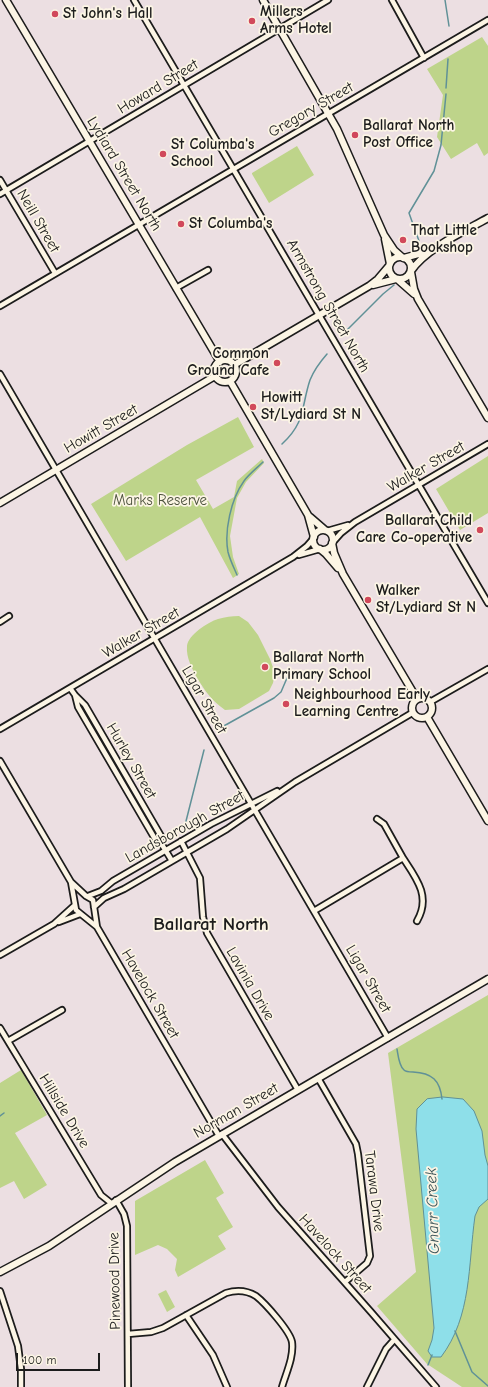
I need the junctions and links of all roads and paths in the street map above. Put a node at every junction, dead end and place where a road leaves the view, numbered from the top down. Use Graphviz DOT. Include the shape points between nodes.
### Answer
graph roads {
  1 [pos="6,0"];
  2 [pos="134,0"];
  3 [pos="263,0"];
  4 [pos="328,0"];
  5 [pos="392,0"];
  6 [pos="488,20"];
  7 [pos="280,28"];
  8 [pos="424,58"];
  9 [pos="184,85"];
  10 [pos="329,113"];
  11 [pos="90,141"];
  12 [pos="234,169"];
  13 [pos="0,180"];
  14 [pos="6,191"];
  15 [pos="0,194"];
  16 [pos="488,218"];
  17 [pos="139,225"];
  18 [pos="384,235"];
  19 [pos="433,250"];
  20 [pos="403,258"];
  21 [pos="390,265"];
  22 [pos="208,270"];
  23 [pos="411,272"];
  24 [pos="55,273"];
  25 [pos="396,279"];
  26 [pos="370,286"];
  27 [pos="176,288"];
  28 [pos="418,299"];
  29 [pos="0,306"];
  30 [pos="319,316"];
  31 [pos="220,362"];
  32 [pos="234,365"];
  33 [pos="0,374"];
  34 [pos="215,376"];
  35 [pos="230,381"];
  36 [pos="488,418"];
  37 [pos="488,444"];
  38 [pos="56,470"];
  39 [pos="419,485"];
  40 [pos="0,503"];
  41 [pos="308,515"];
  42 [pos="355,522"];
  43 [pos="326,531"];
  44 [pos="314,538"];
  45 [pos="332,542"];
  46 [pos="320,549"];
  47 [pos="294,558"];
  48 [pos="343,574"];
  49 [pos="488,603"];
  50 [pos="10,616"];
  51 [pos="0,622"];
  52 [pos="154,639"];
  53 [pos="488,669"];
  54 [pos="70,688"];
  55 [pos="417,699"];
  56 [pos="430,702"];
  57 [pos="412,713"];
  58 [pos="427,717"];
  59 [pos="0,729"];
  60 [pos="0,761"];
  61 [pos="295,782"];
  62 [pos="251,804"];
  63 [pos="255,810"];
  64 [pos="377,819"];
  65 [pos="488,821"];
  66 [pos="181,841"];
  67 [pos="166,850"];
  68 [pos="187,853"];
  69 [pos="403,858"];
  70 [pos="172,861"];
  71 [pos="71,882"];
  72 [pos="87,896"];
  73 [pos="75,904"];
  74 [pos="94,908"];
  75 [pos="314,911"];
  76 [pos="81,914"];
  77 [pos="417,921"];
  78 [pos="54,924"];
  79 [pos="97,927"];
  80 [pos="0,955"];
  81 [pos="488,979"];
  82 [pos="62,1010"];
  83 [pos="0,1028"];
  84 [pos="388,1038"];
  85 [pos="8,1042"];
  86 [pos="318,1078"];
  87 [pos="298,1090"];
  88 [pos="220,1135"];
  89 [pos="113,1202"];
  90 [pos="0,1272"];
  91 [pos="345,1282"];
  92 [pos="0,1291"];
  93 [pos="186,1315"];
  94 [pos="128,1334"];
  95 [pos="394,1340"];
  96 [pos="21,1387"];
  97 [pos="128,1387"];
  98 [pos="227,1387"];
  99 [pos="282,1387"];
  100 [pos="367,1387"];
  101 [pos="436,1387"];
  1 -- 11 [label="street, Lydiard Street North"];
  2 -- 9 [label="street, Armstrong Street North"];
  3 -- 7 [label="street"];
  4 -- 7 [label="street, Howard Street"];
  5 -- 8 [label="street"];
  6 -- 8 [label="street, Gregory Street"];
  7 -- 9 [label="street, Howard Street"];
  7 -- 10 [label="street"];
  8 -- 10 [label="street, Gregory Street"];
  9 -- 11 [label="street, Howard Street"];
  9 -- 12 [label="street, Armstrong Street North"];
  10 -- 12 [label="street, Gregory Street"];
  10 -- 18 [label="street"];
  11 -- 14 [label="street, Howard Street"];
  11 -- 17 [label="street, Lydiard Street North"];
  12 -- 17 [label="street, Gregory Street"];
  12 -- 30 [label="street, Armstrong Street North"];
  13 -- 14 [label="street, Neill Street"];
  14 -- 15 [label="street, Howard Street"];
  14 -- 24 [label="street, Neill Street"];
  16 -- 19 [label="street"];
  17 -- 24 [label="street, Gregory Street"];
  17 -- 27 [label="street, Lydiard Street North"];
  18 -- 20 [label="street"];
  18 -- 21 [label="street"];
  19 -- 20 [label="street"];
  19 -- 23 [label="street" via="416,264"];
  20 -- 21 [label="street" via="395,258"];
  20 -- 23 [label="street" via="410,263"];
  21 -- 25 [label="street" via="390,273"];
  21 -- 26 [label="street"];
  22 -- 27 [label="street"];
  23 -- 25 [label="street" via="406,278"];
  23 -- 28 [label="street"];
  24 -- 29 [label="street, Gregory Street"];
  25 -- 26 [label="street"];
  25 -- 28 [label="street" via="408,287"];
  26 -- 30 [label="street"];
  27 -- 31 [label="street, Lydiard Street North"];
  28 -- 36 [label="street"];
  30 -- 32 [label="street"];
  30 -- 39 [label="street, Armstrong Street North"];
  31 -- 32 [label="street" via="228,361"];
  31 -- 34 [label="street" via="215,366"];
  32 -- 35 [label="street" via="235,375"];
  33 -- 38 [label="street, Ligar Street"];
  34 -- 35 [label="street" via="221,381"];
  34 -- 38 [label="street, Howitt Street"];
  35 -- 41 [label="street"];
  37 -- 39 [label="street, Walker Street"];
  38 -- 40 [label="street, Howitt Street"];
  38 -- 52 [label="street, Ligar Street"];
  39 -- 42 [label="street, Walker Street"];
  39 -- 49 [label="street, Armstrong Street North"];
  41 -- 43 [label="street"];
  41 -- 44 [label="street"];
  42 -- 43 [label="street, Walker Street"];
  42 -- 45 [label="street, Walker Street"];
  43 -- 44 [label="street" via="318,532"];
  43 -- 45 [label="street" via="332,536"];
  44 -- 46 [label="street" via="314,544"];
  44 -- 47 [label="street, Walker Street"];
  45 -- 46 [label="street" via="328,548"];
  45 -- 48 [label="street"];
  46 -- 47 [label="street, Walker Street"];
  46 -- 48 [label="street"];
  47 -- 52 [label="street, Walker Street"];
  48 -- 55 [label="street"];
  50 -- 51 [label="street"];
  52 -- 54 [label="street, Walker Street"];
  52 -- 62 [label="street, Ligar Street"];
  53 -- 56 [label="street"];
  54 -- 59 [label="street, Walker Street"];
  54 -- 67 [label="street, Hurley Street" via="78,707 155,839"];
  55 -- 56 [label="street" via="424,698"];
  55 -- 57 [label="street" via="412,706"];
  56 -- 58 [label="street" via="432,709"];
  57 -- 58 [label="street" via="419,718"];
  57 -- 61 [label="street, Landsborough Street"];
  58 -- 65 [label="street"];
  60 -- 71 [label="street"];
  61 -- 62 [label="street, Landsborough Street"];
  61 -- 63 [label="street, Landsborough Street"];
  62 -- 63 [label="street, Ligar Street"];
  62 -- 66 [label="street, Landsborough Street"];
  63 -- 68 [label="street, Landsborough Street"];
  63 -- 75 [label="street, Ligar Street"];
  64 -- 69 [label="street" via="384,824"];
  66 -- 67 [label="street, Landsborough Street"];
  66 -- 68 [label="street, Lavinia Drive"];
  67 -- 70 [label="street, Hurley Street"];
  67 -- 72 [label="street, Landsborough Street" via="113,881 101,891"];
  68 -- 70 [label="street, Landsborough Street"];
  68 -- 87 [label="street, Lavinia Drive" via="200,878 207,933"];
  69 -- 75 [label="street"];
  69 -- 77 [label="street" via="418,881 423,895 424,906"];
  70 -- 74 [label="street, Landsborough Street" via="104,898"];
  71 -- 72 [label="street"];
  71 -- 73 [label="street"];
  72 -- 73 [label="street" via="78,898"];
  72 -- 74 [label="street" via="93,900"];
  73 -- 76 [label="street" via="76,910"];
  73 -- 78 [label="street"];
  74 -- 76 [label="street" via="88,914"];
  74 -- 79 [label="street, Havelock Street"];
  75 -- 84 [label="street, Ligar Street"];
  76 -- 78 [label="street"];
  76 -- 79 [label="street, Havelock Street"];
  78 -- 80 [label="street"];
  79 -- 88 [label="street, Havelock Street"];
  81 -- 84 [label="street, Norman Street"];
  82 -- 85 [label="street"];
  83 -- 85 [label="street, Hillside Drive"];
  84 -- 86 [label="street, Norman Street"];
  85 -- 89 [label="street, Hillside Drive" via="101,1195"];
  86 -- 87 [label="street, Norman Street"];
  86 -- 91 [label="street, Tarawa Drive" via="356,1144 358,1154 370,1256 367,1263"];
  87 -- 88 [label="street, Norman Street"];
  88 -- 89 [label="street, Norman Street"];
  88 -- 91 [label="street, Havelock Street" via="278,1207"];
  89 -- 90 [label="street, Norman Street" via="49,1246"];
  89 -- 94 [label="street, Pinewood Drive" via="124,1214 127,1226"];
  91 -- 95 [label="street, Havelock Street"];
  92 -- 96 [label="street" via="18,1346 22,1369"];
  93 -- 94 [label="street" via="157,1330"];
  93 -- 98 [label="street" via="212,1355"];
  93 -- 99 [label="street" via="230,1292 241,1291 256,1296 284,1326 292,1341 292,1353"];
  94 -- 97 [label="street, Pinewood Drive"];
  95 -- 100 [label="street" via="386,1349"];
  95 -- 101 [label="street, Havelock Street"];
}
